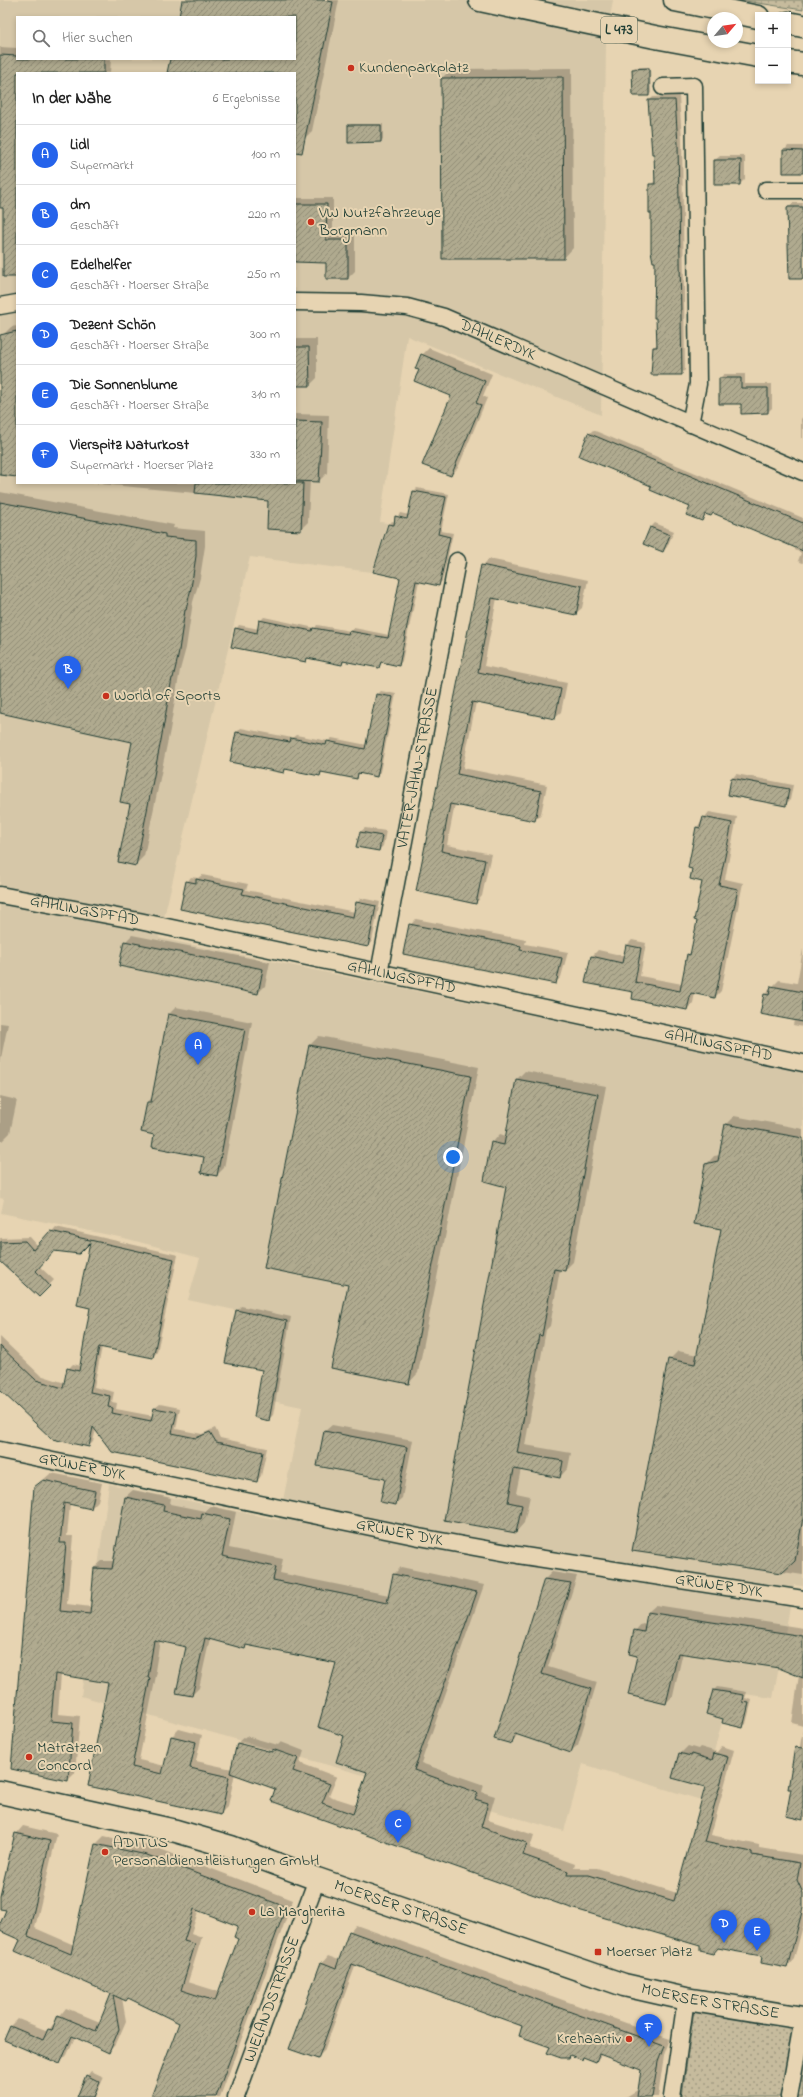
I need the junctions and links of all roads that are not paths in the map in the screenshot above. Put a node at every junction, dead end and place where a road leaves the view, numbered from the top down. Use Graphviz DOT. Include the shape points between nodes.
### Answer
graph roads {
  1 [pos="480,0"];
  2 [pos="675,0"];
  3 [pos="755,16"];
  4 [pos="791,24"];
  5 [pos="803,26"];
  6 [pos="755,55"];
  7 [pos="791,62"];
  8 [pos="803,64"];
  9 [pos="663,87"];
  10 [pos="766,190"];
  11 [pos="803,190"];
  12 [pos="296,302"];
  13 [pos="16,303"];
  14 [pos="0,306"];
  15 [pos="690,424"];
  16 [pos="803,472"];
  17 [pos="457,562"];
  18 [pos="0,895"];
  19 [pos="379,973"];
  20 [pos="803,1063"];
  21 [pos="0,1450"];
  22 [pos="803,1599"];
  23 [pos="0,1792"];
  24 [pos="317,1879"];
  25 [pos="686,2000"];
  26 [pos="803,2018"];
  27 [pos="236,2097"];
  28 [pos="672,2097"];
  29 [pos="789,2097"];
  1 -- 6 [label="main road, L 473"];
  2 -- 3 [label="main road"];
  4 -- 5 [label="main road"];
  7 -- 8 [label="main road"];
  9 -- 15 [label="street" via="694,86 698,384"];
  10 -- 11 [label="street"];
  12 -- 15 [label="street, DAHLERDYK" via="407,307 444,318"];
  13 -- 14 [label="street"];
  15 -- 16 [label="street, DAHLERDYK"];
  17 -- 19 [label="street, VATER-JAHN-STRASSE"];
  18 -- 19 [label="street, GAHLINGSPFAD" via="147,923"];
  19 -- 20 [label="street, GAHLINGSPFAD"];
  21 -- 22 [label="street, GRÜNER DYK" via="419,1537 511,1554"];
  23 -- 24 [label="main road, MOERSER STRASSE" via="176,1831 232,1847"];
  24 -- 25 [label="main road, MOERSER STRASSE" via="624,1985"];
  24 -- 27 [label="street, WIELANDSTRASSE"];
  25 -- 26 [label="main road, MOERSER STRASSE"];
  25 -- 28 [label="street"];
  26 -- 29 [label="street"];
}
